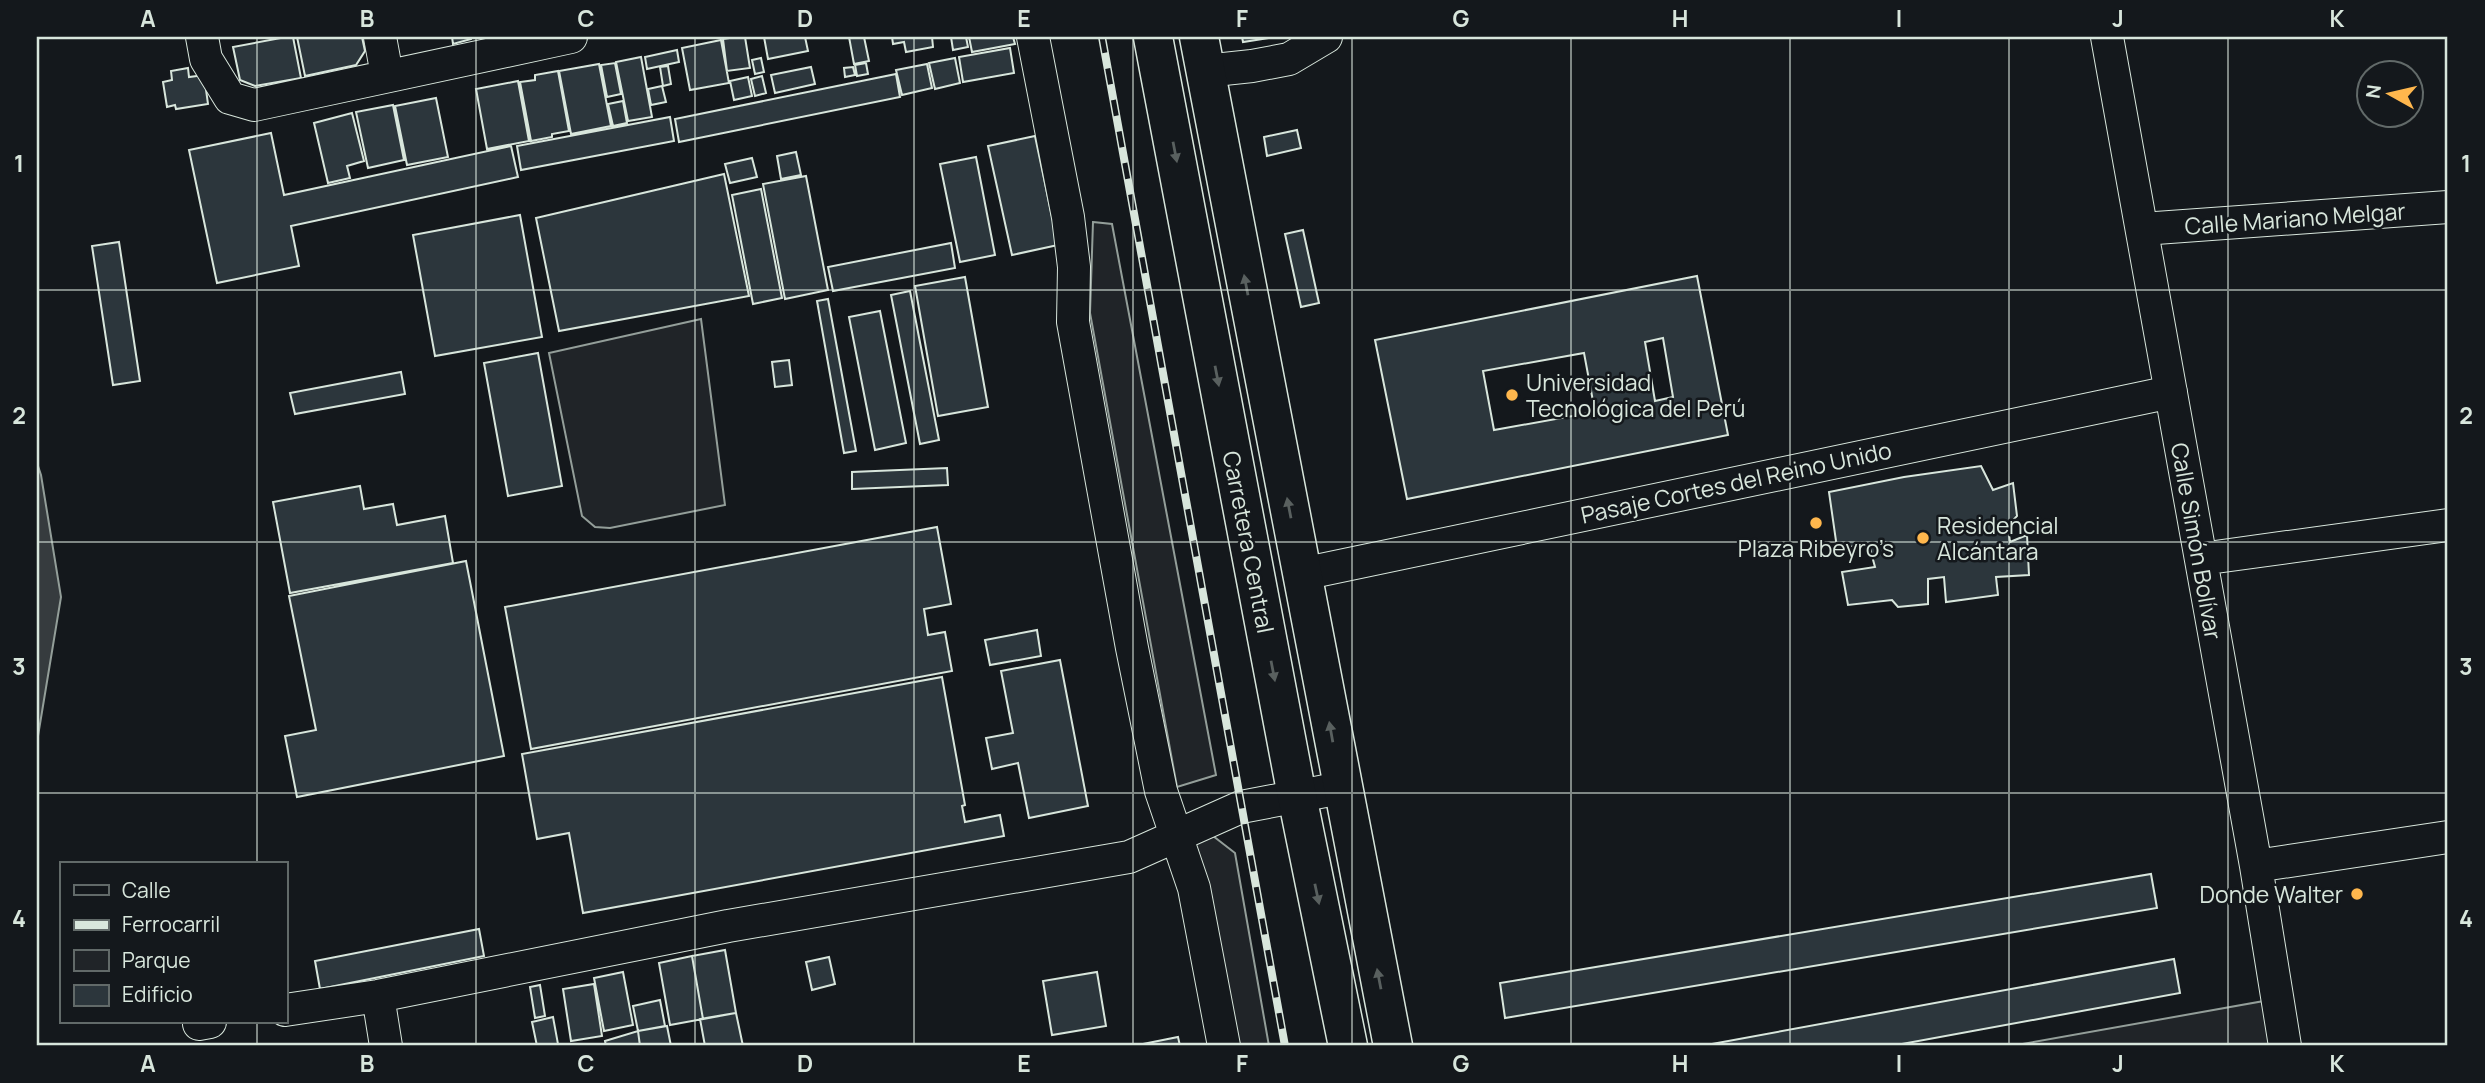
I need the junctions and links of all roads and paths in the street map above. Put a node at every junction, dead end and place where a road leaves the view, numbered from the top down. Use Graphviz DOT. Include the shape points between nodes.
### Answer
graph roads {
  1 [pos="202,37"];
  2 [pos="380,37"];
  3 [pos="1033,37"];
  4 [pos="1153,37"];
  5 [pos="1326,37"];
  6 [pos="2107,37"];
  7 [pos="554,38"];
  8 [pos="1204,66"];
  9 [pos="387,75"];
  10 [pos="1164,96"];
  11 [pos="2448,207"];
  12 [pos="2142,229"];
  13 [pos="2171,392"];
  14 [pos="2448,525"];
  15 [pos="2201,559"];
  16 [pos="1302,574"];
  17 [pos="1341,788"];
  18 [pos="1297,796"];
  19 [pos="1178,834"];
  20 [pos="2448,836"];
  21 [pos="2256,866"];
  22 [pos="378,996"];
  23 [pos="287,1010"];
  24 [pos="386,1046"];
  25 [pos="1224,1046"];
  26 [pos="1348,1046"];
  27 [pos="1393,1046"];
  28 [pos="2285,1046"];
  1 -- 9 [label="street" via="206,59 230,98 254,105"];
  2 -- 9 [label="street"];
  3 -- 19 [label="street" via="1068,217 1074,267 1073,322 1107,514 1161,791"];
  4 -- 10 [label="highway, Carretera Central"];
  5 -- 8 [label="street" via="1289,59 1252,66"];
  6 -- 12 [label="street, Calle Simón Bolívar"];
  7 -- 9 [label="street"];
  8 -- 10 [label="highway"];
  16 -- 8 [label="highway, Carretera Central, one-way"];
  10 -- 18 [label="highway, Carretera Central, one-way"];
  11 -- 12 [label="street, Calle Mariano Melgar"];
  12 -- 13 [label="street, Calle Simón Bolívar"];
  13 -- 15 [label="street, Calle Simón Bolívar"];
  13 -- 16 [label="street, Pasaje Cortes del Reino Unido"];
  14 -- 15 [label="street"];
  15 -- 21 [label="street, Calle Simón Bolívar"];
  17 -- 16 [label="highway, Carretera Central, one-way"];
  17 -- 18 [label="street"];
  27 -- 17 [label="highway, Carretera Central, one-way"];
  18 -- 19 [label="street" via="1241,807"];
  18 -- 26 [label="highway, Carretera Central, one-way"];
  19 -- 22 [label="street" via="1129,857 728,926"];
  19 -- 25 [label="street" via="1194,888"];
  20 -- 21 [label="street"];
  21 -- 28 [label="street, Calle Simón Bolívar"];
  22 -- 23 [label="street"];
  22 -- 24 [label="street"];
}
